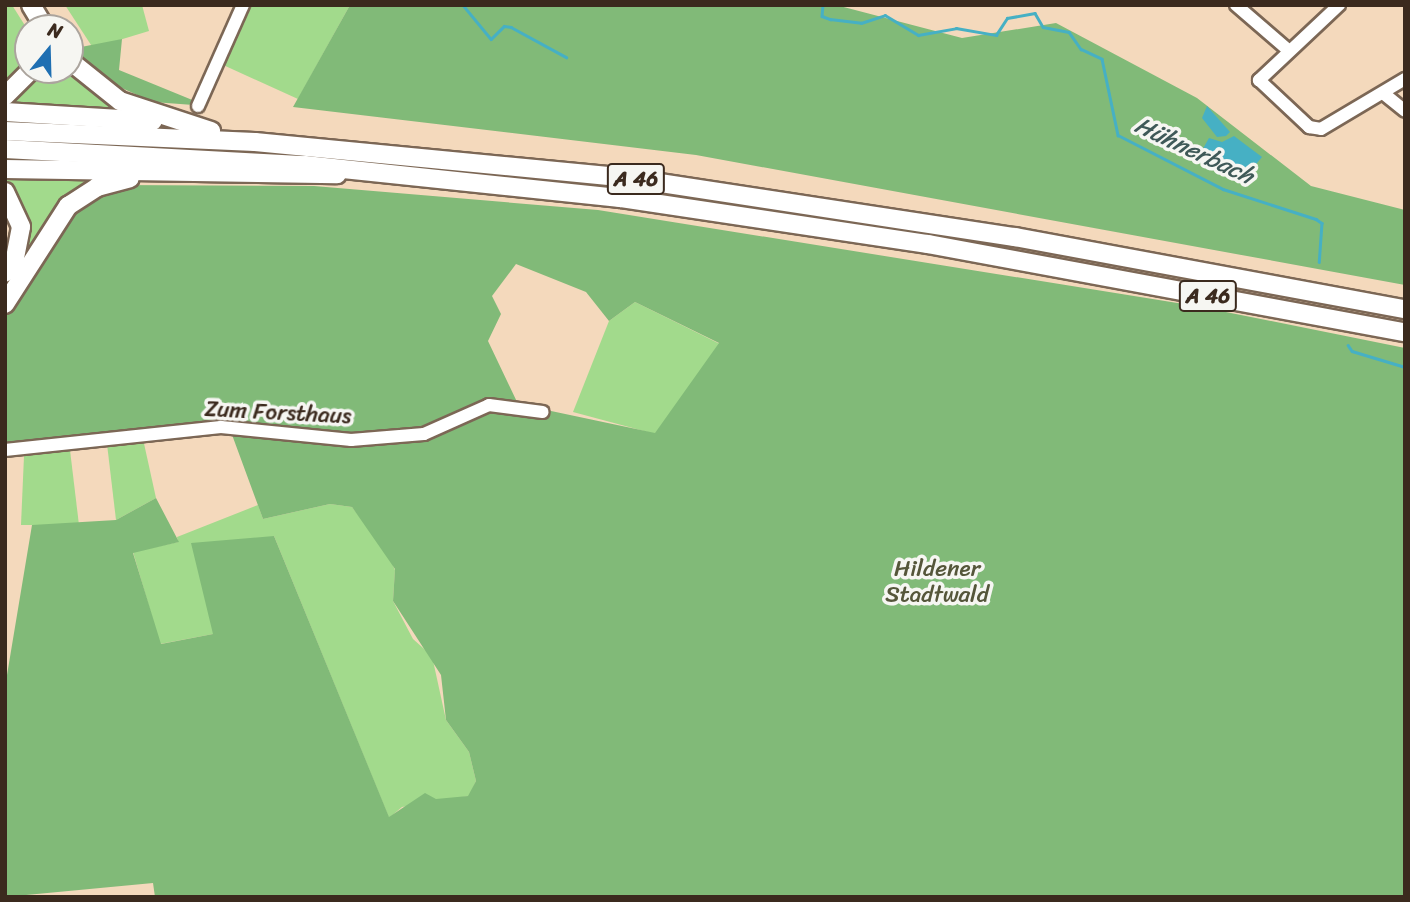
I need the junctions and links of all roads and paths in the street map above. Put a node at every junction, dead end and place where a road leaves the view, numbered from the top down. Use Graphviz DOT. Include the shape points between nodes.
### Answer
graph roads {
  1 [pos="243,5"];
  2 [pos="1236,5"];
  3 [pos="1339,5"];
  4 [pos="1287,49"];
  5 [pos="84,73"];
  6 [pos="1405,79"];
  7 [pos="1383,93"];
  8 [pos="198,106"];
  9 [pos="1405,111"];
  10 [pos="5,112"];
  11 [pos="171,122"];
  12 [pos="5,131"];
  13 [pos="255,142"];
  14 [pos="5,149"];
  15 [pos="5,169"];
  16 [pos="361,170"];
  17 [pos="153,174"];
  18 [pos="5,192"];
  19 [pos="5,273"];
  20 [pos="5,304"];
  21 [pos="1405,309"];
  22 [pos="1405,332"];
  23 [pos="543,412"];
  24 [pos="5,450"];
  1 -- 8 [label="street"];
  2 -- 4 [label="street"];
  3 -- 4 [label="street"];
  4 -- 7 [label="street" via="1259,80 1310,127 1321,129"];
  5 -- 11 [label="highway" via="104,91"];
  6 -- 7 [label="street"];
  7 -- 9 [label="street"];
  10 -- 11 [label="highway"];
  11 -- 13 [label="highway"];
  12 -- 13 [label="highway, A 46"];
  13 -- 21 [label="highway, A 46" via="492,162 746,194"];
  14 -- 16 [label="highway, A 46"];
  15 -- 17 [label="highway"];
  16 -- 17 [label="highway" via="310,179"];
  16 -- 22 [label="highway, A 46" via="830,227"];
  17 -- 20 [label="highway" via="97,187 68,206"];
  18 -- 19 [label="highway" via="22,227 16,259"];
  23 -- 24 [label="street, Zum Forsthaus" via="489,405 410,436 325,439 221,427"];
}
